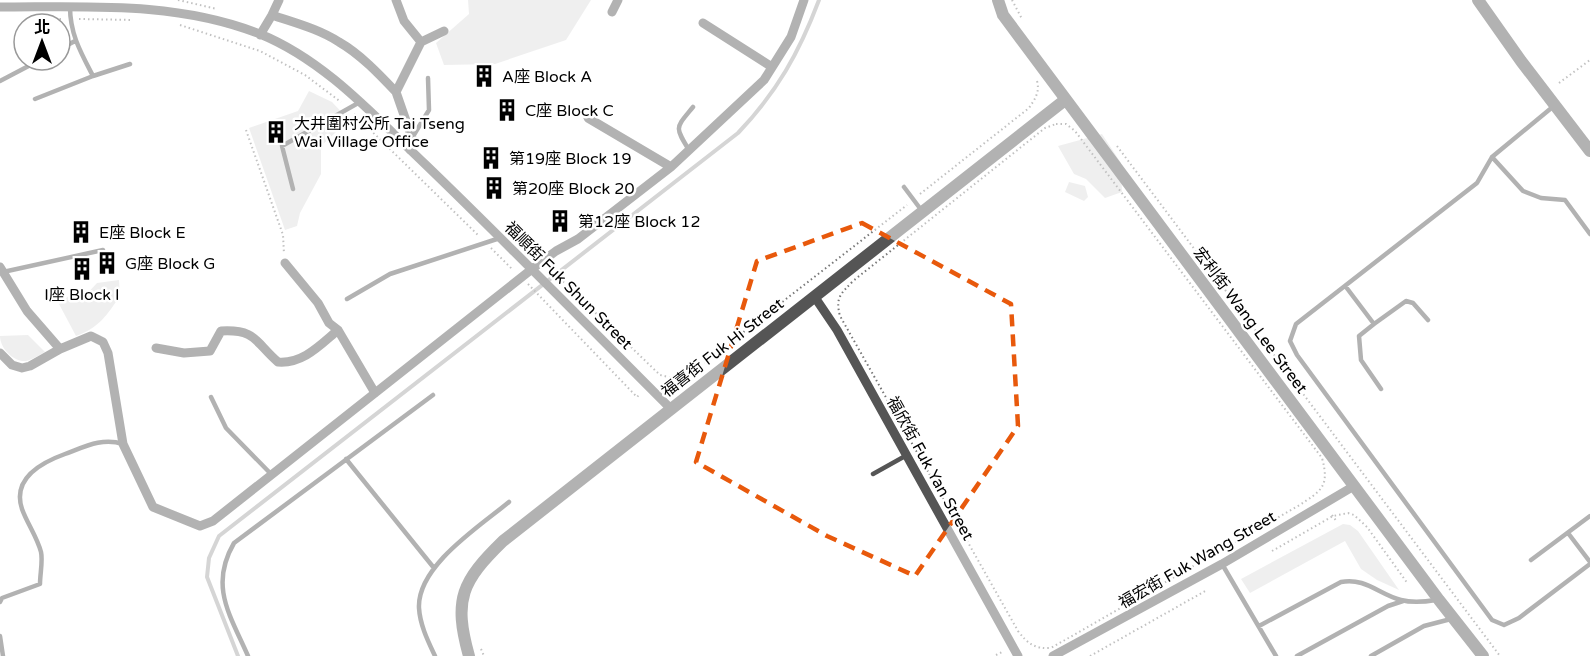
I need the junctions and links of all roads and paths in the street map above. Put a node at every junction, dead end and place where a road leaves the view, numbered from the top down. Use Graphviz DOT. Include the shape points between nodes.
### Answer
graph roads {
  1 [pos="279,0"];
  2 [pos="396,0"];
  3 [pos="618,0"];
  4 [pos="796,0"];
  5 [pos="804,0"];
  6 [pos="998,0"];
  7 [pos="1012,0"];
  8 [pos="1478,0"];
  9 [pos="144,4"];
  10 [pos="0,7"];
  11 [pos="70,8"];
  12 [pos="801,11"];
  13 [pos="70,12"];
  14 [pos="612,12"];
  15 [pos="272,15"];
  16 [pos="72,19"];
  17 [pos="1022,20"];
  18 [pos="142,21"];
  19 [pos="171,22"];
  20 [pos="703,23"];
  21 [pos="72,28"];
  22 [pos="444,31"];
  23 [pos="260,34"];
  24 [pos="75,41"];
  25 [pos="421,42"];
  26 [pos="72,43"];
  27 [pos="1590,60"];
  28 [pos="130,64"];
  29 [pos="772,67"];
  30 [pos="17,72"];
  31 [pos="93,76"];
  32 [pos="428,78"];
  33 [pos="0,81"];
  34 [pos="1559,83"];
  35 [pos="396,92"];
  36 [pos="1036,98"];
  37 [pos="35,99"];
  38 [pos="1065,100"];
  39 [pos="360,102"];
  40 [pos="1555,105"];
  41 [pos="693,107"];
  42 [pos="349,109"];
  43 [pos="588,118"];
  44 [pos="246,130"];
  45 [pos="412,138"];
  46 [pos="1115,143"];
  47 [pos="410,150"];
  48 [pos="690,151"];
  49 [pos="1590,151"];
  50 [pos="1492,157"];
  51 [pos="671,167"];
  52 [pos="904,187"];
  53 [pos="292,189"];
  54 [pos="913,199"];
  55 [pos="923,211"];
  56 [pos="1590,234"];
  57 [pos="501,237"];
  58 [pos="485,242"];
  59 [pos="103,250"];
  60 [pos="285,263"];
  61 [pos="548,267"];
  62 [pos="2,270"];
  63 [pos="535,271"];
  64 [pos="524,281"];
  65 [pos="1346,287"];
  66 [pos="814,296"];
  67 [pos="347,299"];
  68 [pos="1428,320"];
  69 [pos="1374,324"];
  70 [pos="338,330"];
  71 [pos="156,348"];
  72 [pos="60,349"];
  73 [pos="0,353"];
  74 [pos="1381,388"];
  75 [pos="375,393"];
  76 [pos="433,395"];
  77 [pos="211,397"];
  78 [pos="637,398"];
  79 [pos="670,408"];
  80 [pos="123,444"];
  81 [pos="907,455"];
  82 [pos="346,459"];
  83 [pos="873,474"];
  84 [pos="272,475"];
  85 [pos="1354,486"];
  86 [pos="1319,492"];
  87 [pos="509,502"];
  88 [pos="1590,516"];
  89 [pos="1568,533"];
  90 [pos="1272,551"];
  91 [pos="1531,560"];
  92 [pos="1590,563"];
  93 [pos="1222,564"];
  94 [pos="434,568"];
  95 [pos="1408,584"];
  96 [pos="1207,590"];
  97 [pos="1439,600"];
  98 [pos="1403,601"];
  99 [pos="0,602"];
  100 [pos="1453,618"];
  101 [pos="1259,626"];
  102 [pos="0,636"];
  103 [pos="1025,641"];
  104 [pos="478,642"];
  105 [pos="3,656"];
  106 [pos="248,656"];
  107 [pos="435,656"];
  108 [pos="469,656"];
  109 [pos="484,656"];
  110 [pos="1018,656"];
  111 [pos="1053,656"];
  112 [pos="1090,656"];
  113 [pos="1276,656"];
  114 [pos="1297,656"];
  115 [pos="1371,656"];
  116 [pos="1483,656"];
  117 [pos="1500,656"];
  1 -- 15 [label="street"];
  2 -- 25 [label="street" via="404,21"];
  3 -- 14 [label="street"];
  4 -- 12 [label="street"];
  5 -- 12 [label="street"];
  6 -- 38 [label="street, 宏利街 Wang Lee Street" via="1003,15"];
  7 -- 17 [label="path"];
  8 -- 40 [label="street"];
  9 -- 11 [label="street, 福順街 Fuk Shun Street"];
  9 -- 23 [label="street, 福順街 Fuk Shun Street"];
  10 -- 11 [label="street, 福順街 Fuk Shun Street"];
  11 -- 13 [label="lane"];
  12 -- 29 [label="street" via="791,37"];
  15 -- 23 [label="street"];
  15 -- 35 [label="street" via="339,42"];
  16 -- 18 [label="path"];
  19 -- 42 [label="path" via="260,51 305,75"];
  20 -- 29 [label="street"];
  21 -- 24 [label="lane"];
  22 -- 25 [label="street"];
  23 -- 39 [label="street, 福順街 Fuk Shun Street" via="295,51"];
  24 -- 26 [label="lane"];
  24 -- 31 [label="lane"];
  25 -- 35 [label="street"];
  27 -- 34 [label="path"];
  28 -- 31 [label="lane"];
  29 -- 48 [label="street" via="764,80"];
  30 -- 33 [label="lane"];
  31 -- 37 [label="lane"];
  32 -- 45 [label="lane" via="429,110"];
  35 -- 45 [label="street"];
  36 -- 54 [label="path" via="1029,108"];
  38 -- 55 [label="street, 福喜街 Fuk Hi Street"];
  38 -- 85 [label="street, 宏利街 Wang Lee Street"];
  39 -- 42 [label="lane"];
  39 -- 47 [label="street, 福順街 Fuk Shun Street"];
  40 -- 49 [label="street"];
  40 -- 50 [label="lane"];
  41 -- 48 [label="lane" via="679,124 678,133"];
  42 -- 53 [label="lane" via="282,146"];
  42 -- 58 [label="path"];
  43 -- 51 [label="street"];
  44 -- 60 [label="path" via="283,235"];
  45 -- 47 [label="street"];
  46 -- 117 [label="path"];
  47 -- 57 [label="street, 福順街 Fuk Shun Street"];
  48 -- 51 [label="street"];
  50 -- 56 [label="lane" via="1523,190 1541,198 1565,200"];
  50 -- 65 [label="lane" via="1478,183"];
  51 -- 63 [label="street" via="578,239 556,251"];
  52 -- 54 [label="lane"];
  54 -- 55 [label="lane"];
  54 -- 61 [label="path" via="687,376 677,379 660,375"];
  55 -- 66 [label="street, 福喜街 Fuk Hi Street"];
  57 -- 58 [label="lane"];
  57 -- 63 [label="street, 福順街 Fuk Shun Street"];
  58 -- 64 [label="path"];
  58 -- 67 [label="lane" via="390,274"];
  59 -- 62 [label="lane"];
  60 -- 70 [label="street"];
  62 -- 72 [label="street" via="27,311"];
  63 -- 64 [label="street"];
  63 -- 79 [label="street, 福順街 Fuk Shun Street"];
  64 -- 75 [label="street"];
  64 -- 78 [label="path"];
  65 -- 69 [label="lane"];
  65 -- 92 [label="lane" via="1296,324 1290,341 1492,620 1504,625 1519,618"];
  66 -- 79 [label="street, 福喜街 Fuk Hi Street"];
  66 -- 81 [label="street, 福欣街 Fuk Yan Street"];
  68 -- 69 [label="lane" via="1413,303 1406,301"];
  69 -- 74 [label="lane" via="1359,336 1361,360"];
  70 -- 71 [label="street" via="307,356 285,363 278,362 248,333 233,330 221,331 210,351 184,353"];
  70 -- 75 [label="street"];
  72 -- 73 [label="street" via="22,368 12,365"];
  72 -- 80 [label="street" via="91,336 103,342"];
  75 -- 84 [label="street"];
  76 -- 82 [label="lane"];
  77 -- 84 [label="lane" via="226,428"];
  79 -- 108 [label="street, 福喜街 Fuk Hi Street" via="502,541 479,564 462,596 462,630"];
  80 -- 84 [label="street" via="153,507 200,526 213,521"];
  80 -- 99 [label="lane" via="96,442 54,458 27,475 20,487 20,499 41,552 40,584"];
  81 -- 83 [label="lane"];
  81 -- 110 [label="street, 福欣街 Fuk Yan Street"];
  82 -- 94 [label="lane"];
  82 -- 106 [label="lane" via="246,532 226,556 222,576 224,603"];
  85 -- 93 [label="street, 福宏街 Fuk Wang Street"];
  85 -- 97 [label="street, 宏利街 Wang Lee Street"];
  86 -- 103 [label="path" via="1051,648"];
  87 -- 94 [label="lane"];
  88 -- 89 [label="lane"];
  89 -- 91 [label="lane"];
  89 -- 92 [label="lane"];
  90 -- 95 [label="path" via="1333,516 1348,513 1367,527"];
  93 -- 101 [label="lane"];
  93 -- 111 [label="street, 福宏街 Fuk Wang Street"];
  94 -- 107 [label="lane" via="424,584 419,608"];
  96 -- 112 [label="path"];
  97 -- 98 [label="lane"];
  97 -- 100 [label="street, 宏利街 Wang Lee Street"];
  98 -- 101 [label="lane" via="1351,580"];
  98 -- 114 [label="lane"];
  100 -- 115 [label="lane" via="1424,626"];
  100 -- 116 [label="street, 宏利街 Wang Lee Street"];
  101 -- 113 [label="lane"];
  102 -- 105 [label="lane"];
  104 -- 109 [label="path"];
}
